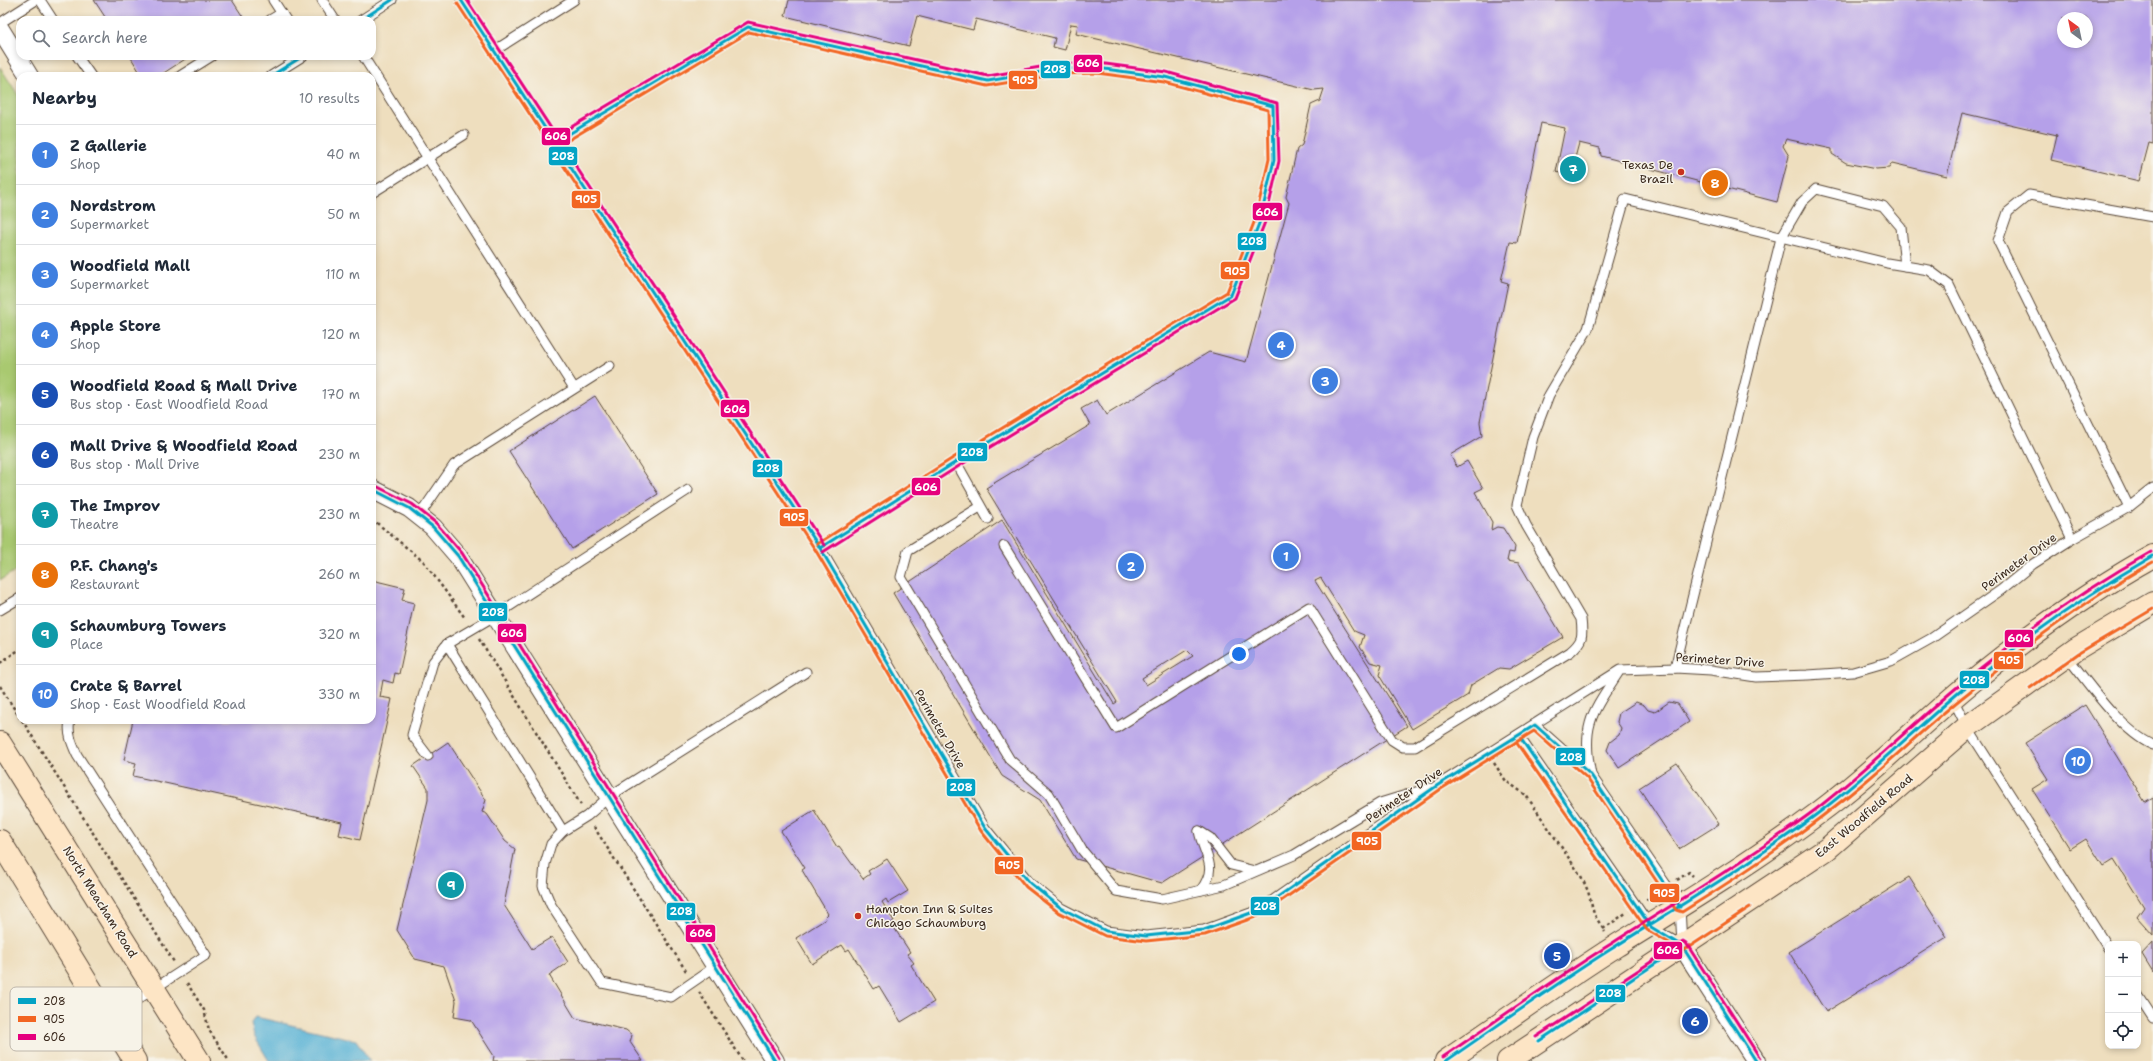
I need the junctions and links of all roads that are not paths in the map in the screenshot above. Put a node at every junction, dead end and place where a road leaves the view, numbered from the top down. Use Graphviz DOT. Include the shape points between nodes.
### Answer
graph roads {
  1 [pos="36,0"];
  2 [pos="40,0"];
  3 [pos="273,0"];
  4 [pos="322,0"];
  5 [pos="392,0"];
  6 [pos="461,0"];
  7 [pos="574,0"];
  8 [pos="380,3"];
  9 [pos="18,16"];
  10 [pos="50,16"];
  11 [pos="283,16"];
  12 [pos="332,16"];
  13 [pos="365,16"];
  14 [pos="16,18"];
  15 [pos="1,31"];
  16 [pos="494,51"];
  17 [pos="16,55"];
  18 [pos="19,60"];
  19 [pos="80,60"];
  20 [pos="206,60"];
  21 [pos="297,60"];
  22 [pos="366,60"];
  23 [pos="27,72"];
  24 [pos="88,72"];
  25 [pos="186,72"];
  26 [pos="277,72"];
  27 [pos="373,72"];
  28 [pos="376,76"];
  29 [pos="464,135"];
  30 [pos="554,142"];
  31 [pos="428,158"];
  32 [pos="376,190"];
  33 [pos="2153,217"];
  34 [pos="1781,238"];
  35 [pos="1905,266"];
  36 [pos="610,366"];
  37 [pos="574,388"];
  38 [pos="956,462"];
  39 [pos="2153,488"];
  40 [pos="688,490"];
  41 [pos="376,491"];
  42 [pos="980,506"];
  43 [pos="2129,507"];
  44 [pos="419,516"];
  45 [pos="988,519"];
  46 [pos="2072,538"];
  47 [pos="1004,546"];
  48 [pos="820,548"];
  49 [pos="2153,556"];
  50 [pos="16,600"];
  51 [pos="2153,602"];
  52 [pos="0,610"];
  53 [pos="496,615"];
  54 [pos="447,644"];
  55 [pos="2066,655"];
  56 [pos="1675,668"];
  57 [pos="1620,670"];
  58 [pos="806,672"];
  59 [pos="1952,699"];
  60 [pos="70,724"];
  61 [pos="1535,724"];
  62 [pos="1967,727"];
  63 [pos="1518,735"];
  64 [pos="0,743"];
  65 [pos="2153,745"];
  66 [pos="428,756"];
  67 [pos="1590,775"];
  68 [pos="1438,785"];
  69 [pos="610,796"];
  70 [pos="563,830"];
  71 [pos="0,841"];
  72 [pos="1256,871"];
  73 [pos="1201,890"];
  74 [pos="1680,907"];
  75 [pos="1651,926"];
  76 [pos="2105,943"];
  77 [pos="1682,946"];
  78 [pos="716,966"];
  79 [pos="89,987"];
  80 [pos="154,989"];
  81 [pos="142,997"];
  82 [pos="2141,999"];
  83 [pos="2153,1018"];
  84 [pos="129,1051"];
  85 [pos="135,1061"];
  86 [pos="199,1061"];
  87 [pos="775,1061"];
  88 [pos="1446,1061"];
  89 [pos="1508,1061"];
  90 [pos="1756,1061"];
  1 -- 9 [label="lane"];
  2 -- 10 [label="lane"];
  3 -- 11 [label="lane"];
  4 -- 12 [label="lane"];
  5 -- 8 [label="lane"];
  6 -- 16 [label="lane, Perimeter Drive"];
  7 -- 16 [label="lane"];
  8 -- 13 [label="lane"];
  14 -- 15 [label="lane"];
  15 -- 17 [label="street"];
  16 -- 30 [label="lane, Perimeter Drive"];
  18 -- 23 [label="street"];
  19 -- 24 [label="lane"];
  20 -- 25 [label="lane"];
  21 -- 26 [label="lane"];
  22 -- 27 [label="lane"];
  28 -- 31 [label="lane"];
  29 -- 31 [label="lane"];
  30 -- 38 [label="lane" via="748,28 988,81 1059,69 1097,68 1165,77 1273,106 1274,160 1260,221 1231,295"];
  30 -- 48 [label="lane, Perimeter Drive"];
  31 -- 32 [label="lane"];
  31 -- 37 [label="lane"];
  33 -- 43 [label="lane" via="2029,196 2008,212 1998,241"];
  34 -- 35 [label="lane"];
  34 -- 35 [label="lane" via="1802,202 1816,189 1883,206 1901,227"];
  34 -- 47 [label="lane" via="1625,199 1588,328 1549,395 1534,437 1517,505 1581,619 1583,632 1580,644 1415,747 1403,747 1392,740 1309,607 1116,728"];
  34 -- 56 [label="lane"];
  35 -- 46 [label="lane" via="1929,270 1949,285"];
  36 -- 37 [label="lane"];
  37 -- 44 [label="lane" via="454,465"];
  38 -- 42 [label="lane"];
  38 -- 48 [label="lane"];
  39 -- 43 [label="lane, Perimeter Drive"];
  40 -- 53 [label="lane"];
  41 -- 44 [label="street"];
  42 -- 45 [label="lane"];
  42 -- 73 [label="lane" via="908,551 901,577 1010,760 1049,794 1082,850 1116,891 1162,899"];
  43 -- 46 [label="lane, Perimeter Drive"];
  44 -- 53 [label="street" via="433,526 458,556"];
  46 -- 56 [label="lane, Perimeter Drive" via="1932,638 1891,661 1853,672 1801,675 1756,676"];
  48 -- 68 [label="lane, Perimeter Drive" via="985,828 1030,882 1060,908 1106,931 1146,936 1204,930 1259,910"];
  49 -- 59 [label="street" via="2121,574 2039,631"];
  50 -- 52 [label="lane"];
  51 -- 55 [label="street, East Woodfield Road"];
  53 -- 54 [label="lane"];
  53 -- 69 [label="street"];
  54 -- 66 [label="lane" via="433,662 412,735"];
  54 -- 70 [label="lane"];
  55 -- 62 [label="street, East Woodfield Road"];
  55 -- 65 [label="lane" via="2107,705 2141,740"];
  56 -- 57 [label="lane, Perimeter Drive"];
  57 -- 61 [label="lane, Perimeter Drive"];
  57 -- 67 [label="lane" via="1597,705 1587,731 1586,751"];
  58 -- 69 [label="lane"];
  59 -- 62 [label="lane"];
  59 -- 74 [label="street" via="1818,813 1766,851"];
  60 -- 80 [label="lane" via="77,755 206,955"];
  61 -- 63 [label="lane, Perimeter Drive"];
  61 -- 67 [label="lane"];
  62 -- 76 [label="lane"];
  62 -- 77 [label="street, East Woodfield Road" via="1827,849"];
  63 -- 68 [label="lane, Perimeter Drive"];
  63 -- 75 [label="lane"];
  64 -- 80 [label="street, North Meacham Road"];
  67 -- 74 [label="lane"];
  68 -- 72 [label="lane" via="1380,803 1294,855"];
  69 -- 70 [label="lane" via="587,816"];
  69 -- 78 [label="street"];
  70 -- 78 [label="lane" via="551,844 545,864 543,886 551,905 602,983 671,997"];
  71 -- 79 [label="street"];
  72 -- 73 [label="lane" via="1224,885"];
  72 -- 73 [label="lane" via="1231,865 1210,838 1199,831 1201,844 1211,865 1208,880"];
  74 -- 75 [label="street"];
  74 -- 77 [label="lane"];
  75 -- 77 [label="lane"];
  75 -- 88 [label="street"];
  77 -- 89 [label="street, East Woodfield Road"];
  77 -- 90 [label="street"];
  78 -- 87 [label="street"];
  80 -- 81 [label="lane"];
  80 -- 86 [label="street, North Meacham Road"];
  82 -- 83 [label="lane"];
  84 -- 85 [label="street"];
}
